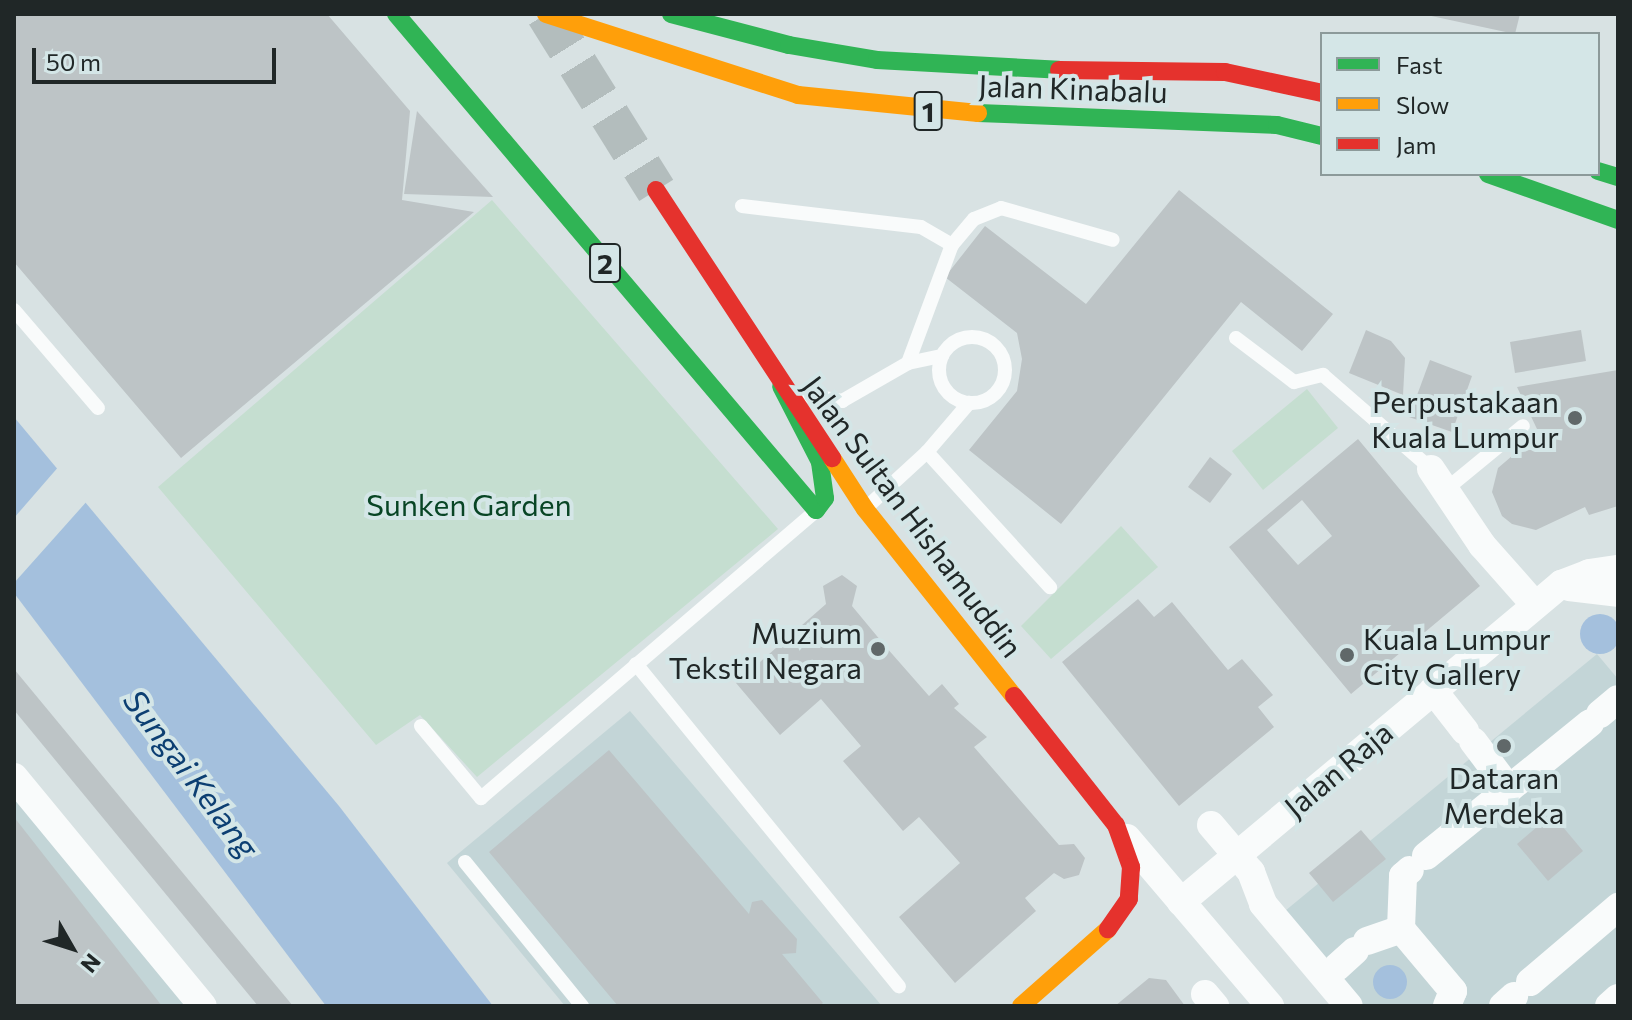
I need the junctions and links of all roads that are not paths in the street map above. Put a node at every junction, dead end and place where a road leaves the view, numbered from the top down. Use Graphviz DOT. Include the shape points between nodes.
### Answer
graph roads {
  1 [pos="396,14"];
  2 [pos="546,14"];
  3 [pos="671,14"];
  4 [pos="1320,93"];
  5 [pos="1320,136"];
  6 [pos="1494,176"];
  7 [pos="656,190"];
  8 [pos="742,206"];
  9 [pos="1618,220"];
  10 [pos="1113,240"];
  11 [pos="952,245"];
  12 [pos="14,310"];
  13 [pos="1236,338"];
  14 [pos="942,356"];
  15 [pos="908,363"];
  16 [pos="781,386"];
  17 [pos="969,403"];
  18 [pos="98,408"];
  19 [pos="1523,426"];
  20 [pos="927,452"];
  21 [pos="1438,480"];
  22 [pos="865,509"];
  23 [pos="816,510"];
  24 [pos="1618,569"];
  25 [pos="1561,584"];
  26 [pos="1050,587"];
  27 [pos="1618,593"];
  28 [pos="1535,605"];
  29 [pos="636,664"];
  30 [pos="1433,690"];
  31 [pos="1603,712"];
  32 [pos="421,726"];
  33 [pos="14,777"];
  34 [pos="1509,789"];
  35 [pos="1116,825"];
  36 [pos="1211,825"];
  37 [pos="1235,854"];
  38 [pos="465,862"];
  39 [pos="1181,902"];
  40 [pos="1615,914"];
  41 [pos="1401,929"];
  42 [pos="1343,962"];
  43 [pos="899,986"];
  44 [pos="1516,995"];
  45 [pos="1618,998"];
  46 [pos="203,1006"];
  47 [pos="582,1006"];
  48 [pos="1021,1006"];
  49 [pos="1270,1006"];
  50 [pos="1349,1006"];
  51 [pos="1448,1006"];
  52 [pos="1609,1006"];
  1 -- 23 [label="main road, 2"];
  2 -- 5 [label="main road, Jalan Kinabalu / 1" via="798,95 912,110 1277,125"];
  3 -- 4 [label="main road, Jalan Kinabalu / 1" via="789,45 877,60 993,69 1225,72"];
  6 -- 9 [label="main road"];
  7 -- 16 [label="main road, Jalan Sultan Hishamuddin"];
  8 -- 11 [label="lane" via="921,227"];
  10 -- 11 [label="lane" via="1001,208 974,219"];
  11 -- 15 [label="lane"];
  12 -- 18 [label="lane"];
  13 -- 21 [label="lane" via="1294,382 1323,375"];
  14 -- 15 [label="lane"];
  14 -- 17 [label="lane" via="943,387"];
  14 -- 17 [label="lane" via="968,337 989,342 1003,359 998,390"];
  15 -- 16 [label="lane" via="842,401 814,400"];
  16 -- 22 [label="main road, Jalan Sultan Hishamuddin"];
  16 -- 23 [label="main road" via="820,462 825,498"];
  17 -- 20 [label="lane"];
  19 -- 21 [label="lane"];
  20 -- 22 [label="lane"];
  20 -- 26 [label="lane"];
  21 -- 28 [label="street" via="1482,545"];
  22 -- 35 [label="main road, Jalan Sultan Hishamuddin"];
  23 -- 29 [label="lane"];
  24 -- 25 [label="street, Jalan Raja"];
  25 -- 27 [label="street"];
  25 -- 28 [label="street, Jalan Raja"];
  28 -- 30 [label="street, Jalan Raja"];
  29 -- 32 [label="lane" via="481,798"];
  29 -- 43 [label="lane"];
  30 -- 34 [label="street"];
  30 -- 37 [label="street, Jalan Raja"];
  31 -- 34 [label="street"];
  33 -- 46 [label="street"];
  34 -- 41 [label="street" via="1403,876"];
  35 -- 39 [label="street"];
  35 -- 48 [label="main road, Jalan Sultan Hishamuddin" via="1131,867 1129,899 1105,934"];
  36 -- 37 [label="street"];
  37 -- 39 [label="street, Jalan Raja"];
  37 -- 42 [label="street" via="1251,872 1263,904"];
  38 -- 47 [label="lane"];
  39 -- 49 [label="street"];
  40 -- 44 [label="street"];
  41 -- 42 [label="street"];
  41 -- 51 [label="street" via="1453,991"];
  42 -- 50 [label="street"];
  45 -- 52 [label="street"];
}
